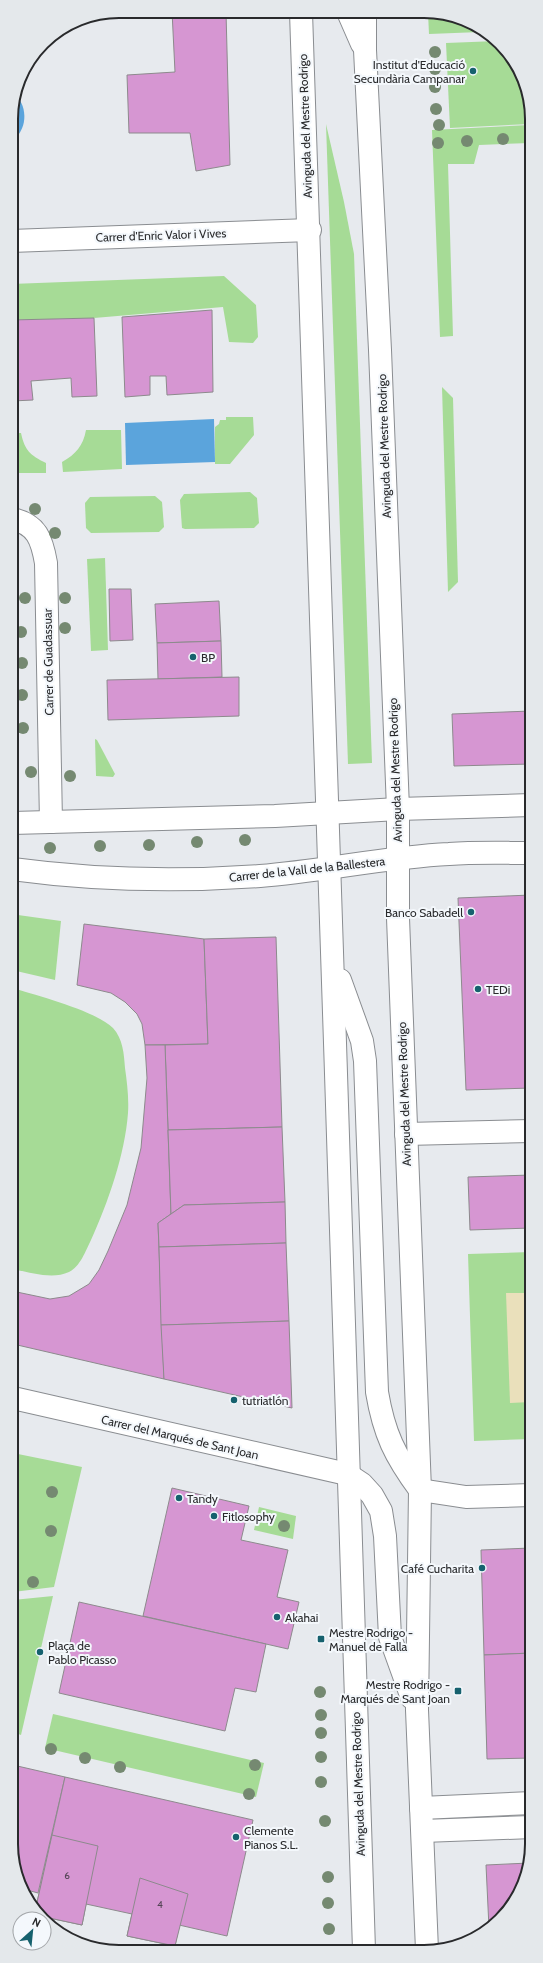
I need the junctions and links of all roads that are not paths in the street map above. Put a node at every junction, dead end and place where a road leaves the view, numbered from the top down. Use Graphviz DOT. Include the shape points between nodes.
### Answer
graph roads {
  1 [pos="301,18"];
  2 [pos="351,18"];
  3 [pos="365,18"];
  4 [pos="365,50"];
  5 [pos="310,230"];
  6 [pos="18,241"];
  7 [pos="18,520"];
  8 [pos="525,805"];
  9 [pos="398,809"];
  10 [pos="328,812"];
  11 [pos="51,822"];
  12 [pos="18,823"];
  13 [pos="525,853"];
  14 [pos="397,860"];
  15 [pos="330,868"];
  16 [pos="18,870"];
  17 [pos="333,959"];
  18 [pos="525,1131"];
  19 [pos="406,1134"];
  20 [pos="18,1399"];
  21 [pos="347,1474"];
  22 [pos="420,1490"];
  23 [pos="525,1495"];
  24 [pos="417,1710"];
  25 [pos="525,1803"];
  26 [pos="421,1808"];
  27 [pos="525,1827"];
  28 [pos="422,1831"];
  29 [pos="364,1945"];
  30 [pos="427,1945"];
  1 -- 5 [label="main road, Avinguda del Mestre Rodrigo"];
  2 -- 4 [label="main road, Avinguda del Mestre Rodrigo"];
  3 -- 4 [label="main road, Avinguda del Mestre Rodrigo"];
  4 -- 9 [label="main road, Avinguda del Mestre Rodrigo"];
  5 -- 6 [label="main road, Carrer d'Enric Valor i Vives"];
  5 -- 10 [label="main road, Avinguda del Mestre Rodrigo"];
  7 -- 11 [label="main road, Carrer de Guadassuar" via="33,528 42,543 46,563"];
  8 -- 9 [label="main road"];
  9 -- 10 [label="main road"];
  9 -- 14 [label="main road, Avinguda del Mestre Rodrigo"];
  10 -- 11 [label="main road" via="275,816"];
  10 -- 15 [label="main road, Avinguda del Mestre Rodrigo"];
  11 -- 12 [label="main road"];
  13 -- 14 [label="main road, Carrer de la Vall de la Ballestera" via="448,854"];
  14 -- 15 [label="main road, Carrer de la Vall de la Ballestera"];
  14 -- 19 [label="main road, Avinguda del Mestre Rodrigo"];
  15 -- 16 [label="main road, Carrer de la Vall de la Ballestera" via="259,876 185,879 116,878"];
  15 -- 17 [label="main road, Avinguda del Mestre Rodrigo"];
  17 -- 21 [label="main road, Avinguda del Mestre Rodrigo"];
  17 -- 22 [label="main road, Avinguda del Mestre Rodrigo" via="362,1041 365,1061 380,1412 393,1449"];
  18 -- 19 [label="main road"];
  19 -- 22 [label="main road, Avinguda del Mestre Rodrigo"];
  20 -- 21 [label="main road, Carrer del Marqués de Sant Joan"];
  21 -- 24 [label="main road, Avinguda del Mestre Rodrigo" via="362,1484 381,1511 390,1637"];
  21 -- 29 [label="main road, Avinguda del Mestre Rodrigo"];
  22 -- 23 [label="main road" via="466,1497"];
  22 -- 24 [label="main road, Avinguda del Mestre Rodrigo"];
  24 -- 26 [label="main road, Avinguda del Mestre Rodrigo"];
  25 -- 26 [label="main road"];
  26 -- 28 [label="main road, Avinguda del Mestre Rodrigo"];
  27 -- 28 [label="main road"];
  28 -- 30 [label="main road, Avinguda del Mestre Rodrigo"];
}
